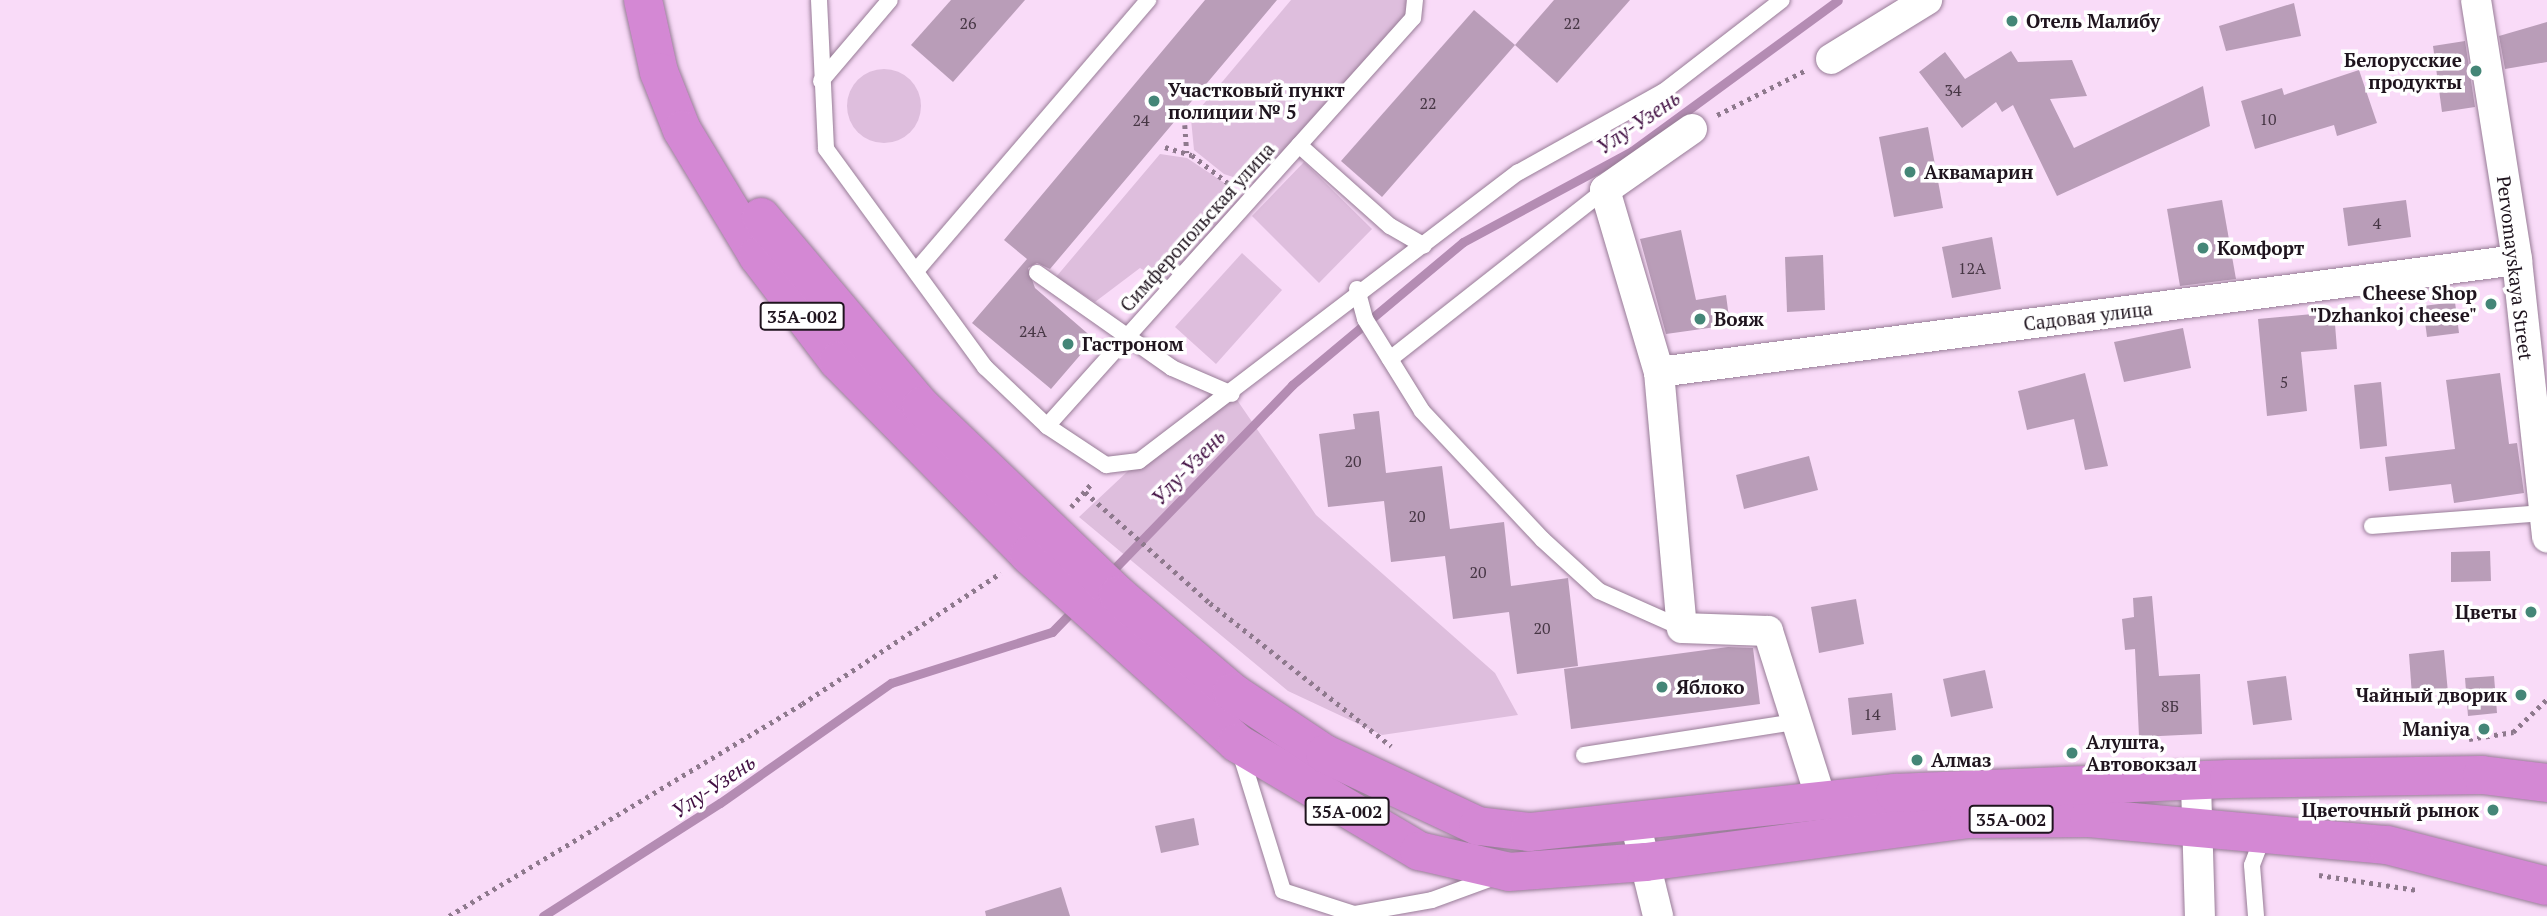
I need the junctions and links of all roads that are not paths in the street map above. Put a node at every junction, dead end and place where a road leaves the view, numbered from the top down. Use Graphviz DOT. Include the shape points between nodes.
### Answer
graph roads {
  1 [pos="643,0"];
  2 [pos="657,0"];
  3 [pos="819,0"];
  4 [pos="890,0"];
  5 [pos="1148,0"];
  6 [pos="1415,0"];
  7 [pos="1782,0"];
  8 [pos="1927,0"];
  9 [pos="2476,0"];
  10 [pos="1831,58"];
  11 [pos="821,81"];
  12 [pos="1692,129"];
  13 [pos="1299,145"];
  14 [pos="1605,190"];
  15 [pos="1424,246"];
  16 [pos="2517,260"];
  17 [pos="916,271"];
  18 [pos="1037,273"];
  19 [pos="1357,289"];
  20 [pos="1127,337"];
  21 [pos="1390,359"];
  22 [pos="1659,372"];
  23 [pos="1232,394"];
  24 [pos="1047,426"];
  25 [pos="2545,525"];
  26 [pos="2372,526"];
  27 [pos="1050,560"];
  28 [pos="1110,608"];
  29 [pos="1682,628"];
  30 [pos="1795,722"];
  31 [pos="1237,743"];
  32 [pos="1584,755"];
  33 [pos="2547,783"];
  34 [pos="2196,784"];
  35 [pos="1822,802"];
  36 [pos="1634,818"];
  37 [pos="2195,826"];
  38 [pos="2264,834"];
  39 [pos="1646,862"];
  40 [pos="1509,872"];
  41 [pos="2547,886"];
  42 [pos="1353,915"];
  43 [pos="1658,916"];
  44 [pos="2200,916"];
  45 [pos="2256,916"];
  1 -- 27 [label="highway, 35А-002" via="659,72 682,131 758,256 838,361"];
  2 -- 27 [label="highway" via="685,118 784,248"];
  3 -- 11 [label="lane"];
  4 -- 11 [label="lane"];
  5 -- 17 [label="lane"];
  6 -- 13 [label="lane, Симферопольская улица" via="1413,18"];
  7 -- 15 [label="lane" via="1663,92 1519,172"];
  8 -- 10 [label="street"];
  9 -- 16 [label="street, Pervomayskaya Street"];
  11 -- 17 [label="lane" via="826,149"];
  12 -- 14 [label="street"];
  13 -- 15 [label="lane" via="1390,226"];
  13 -- 20 [label="lane, Симферопольская улица"];
  14 -- 21 [label="lane"];
  14 -- 22 [label="street"];
  15 -- 19 [label="lane"];
  16 -- 22 [label="street, Садовая улица"];
  16 -- 25 [label="street, Pervomayskaya Street"];
  17 -- 24 [label="lane" via="985,367"];
  18 -- 20 [label="lane"];
  19 -- 21 [label="lane" via="1368,322"];
  19 -- 23 [label="lane"];
  20 -- 23 [label="lane" via="1172,368"];
  20 -- 24 [label="lane, Симферопольская улица"];
  21 -- 29 [label="lane" via="1422,411 1542,539 1599,591"];
  22 -- 29 [label="street"];
  23 -- 24 [label="lane" via="1139,461 1106,465"];
  25 -- 26 [label="lane"];
  27 -- 28 [label="highway, 35А-002"];
  28 -- 31 [label="highway, 35А-002"];
  28 -- 36 [label="highway, 35А-002" via="1325,754 1478,826 1529,832"];
  29 -- 30 [label="street" via="1768,631"];
  30 -- 32 [label="lane"];
  30 -- 35 [label="street"];
  31 -- 40 [label="highway, 35А-002" via="1419,851"];
  31 -- 42 [label="lane" via="1283,891"];
  33 -- 34 [label="highway" via="2482,775"];
  34 -- 35 [label="highway" via="1895,793"];
  34 -- 37 [label="street"];
  35 -- 36 [label="highway"];
  36 -- 39 [label="street"];
  37 -- 38 [label="highway"];
  37 -- 39 [label="highway, 35А-002" via="1969,819"];
  37 -- 44 [label="street"];
  38 -- 41 [label="highway" via="2387,845"];
  38 -- 45 [label="lane" via="2252,865"];
  39 -- 40 [label="highway, 35А-002"];
  39 -- 43 [label="street"];
  40 -- 42 [label="lane" via="1432,900"];
}
